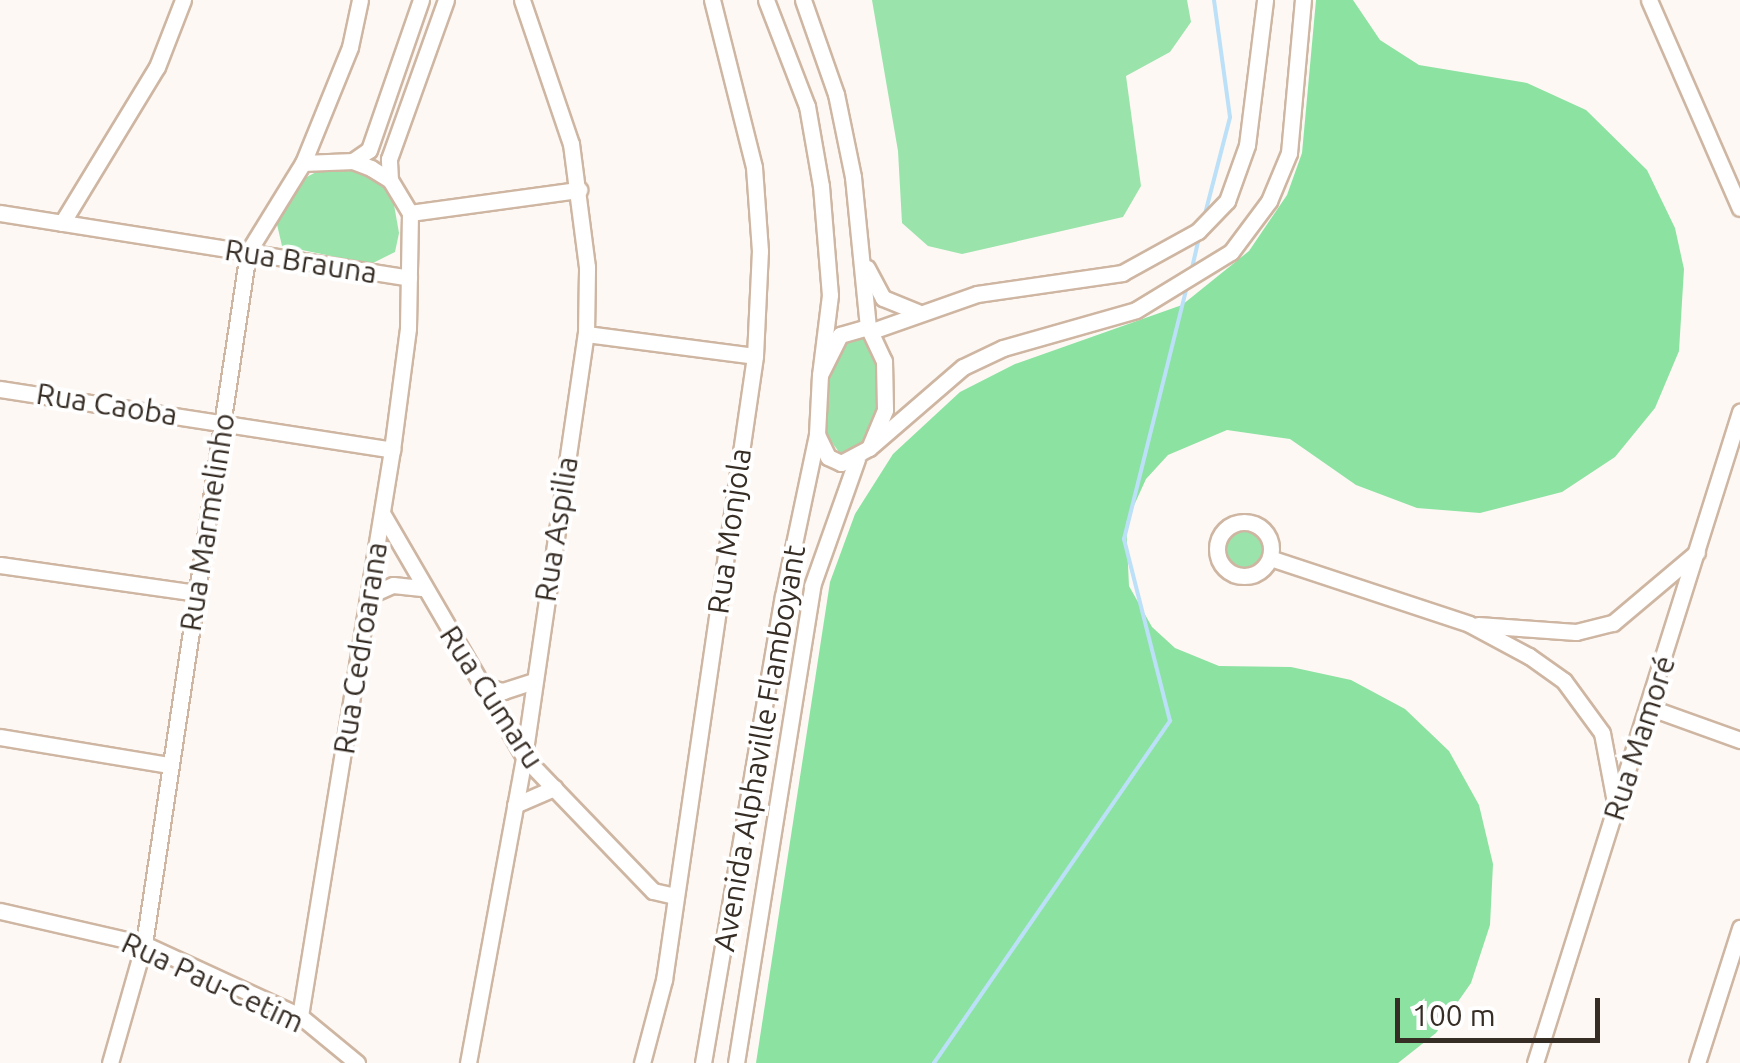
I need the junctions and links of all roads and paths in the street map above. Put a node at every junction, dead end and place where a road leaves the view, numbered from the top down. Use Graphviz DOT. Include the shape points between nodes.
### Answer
graph roads {
  1 [pos="183,0"];
  2 [pos="360,0"];
  3 [pos="421,0"];
  4 [pos="446,0"];
  5 [pos="522,0"];
  6 [pos="712,0"];
  7 [pos="766,0"];
  8 [pos="803,0"];
  9 [pos="1265,0"];
  10 [pos="1303,0"];
  11 [pos="1649,0"];
  12 [pos="353,161"];
  13 [pos="303,164"];
  14 [pos="390,180"];
  15 [pos="578,190"];
  16 [pos="1740,208"];
  17 [pos="410,212"];
  18 [pos="0,213"];
  19 [pos="62,223"];
  20 [pos="248,252"];
  21 [pos="861,256"];
  22 [pos="409,278"];
  23 [pos="918,312"];
  24 [pos="870,329"];
  25 [pos="586,334"];
  26 [pos="755,356"];
  27 [pos="820,375"];
  28 [pos="0,388"];
  29 [pos="1740,412"];
  30 [pos="222,422"];
  31 [pos="817,434"];
  32 [pos="392,450"];
  33 [pos="863,453"];
  34 [pos="382,513"];
  35 [pos="1700,550"];
  36 [pos="1270,558"];
  37 [pos="0,565"];
  38 [pos="424,588"];
  39 [pos="196,593"];
  40 [pos="368,596"];
  41 [pos="1469,624"];
  42 [pos="1538,633"];
  43 [pos="1529,656"];
  44 [pos="533,681"];
  45 [pos="480,685"];
  46 [pos="1650,708"];
  47 [pos="0,737"];
  48 [pos="1740,740"];
  49 [pos="524,757"];
  50 [pos="170,765"];
  51 [pos="554,788"];
  52 [pos="515,806"];
  53 [pos="1616,807"];
  54 [pos="675,896"];
  55 [pos="0,911"];
  56 [pos="1740,928"];
  57 [pos="144,944"];
  58 [pos="300,1016"];
  59 [pos="110,1063"];
  60 [pos="358,1063"];
  61 [pos="468,1063"];
  62 [pos="642,1063"];
  63 [pos="703,1063"];
  64 [pos="736,1063"];
  65 [pos="1535,1063"];
  66 [pos="1697,1063"];
  1 -- 19 [label="street" via="157,67"];
  2 -- 13 [label="street, Rua Marmelinho" via="350,46"];
  3 -- 12 [label="street" via="369,150"];
  4 -- 14 [label="street" via="389,159"];
  5 -- 15 [label="street, Rua Aspilia" via="548,62"];
  6 -- 26 [label="street, Rua Monjola" via="754,167 760,251"];
  7 -- 27 [label="street" via="807,106 820,186 830,295"];
  8 -- 21 [label="street" via="836,94"];
  9 -- 23 [label="street" via="1247,145 1227,201 1198,231 1122,273 977,294"];
  10 -- 33 [label="street" via="1289,153 1269,200 1232,252 1136,310 1002,348 963,367"];
  11 -- 16 [label="street"];
  12 -- 13 [label="street"];
  12 -- 14 [label="street"];
  13 -- 20 [label="street, Rua Marmelinho"];
  14 -- 17 [label="street"];
  15 -- 17 [label="street"];
  15 -- 25 [label="street, Rua Aspilia"];
  17 -- 22 [label="street, Rua Brauna"];
  18 -- 19 [label="street, Rua Brauna"];
  19 -- 20 [label="street, Rua Brauna"];
  20 -- 22 [label="street, Rua Brauna"];
  20 -- 30 [label="street, Rua Marmelinho"];
  21 -- 23 [label="street" via="883,298"];
  21 -- 24 [label="street"];
  22 -- 32 [label="street, Rua Cedroarana"];
  23 -- 24 [label="street"];
  24 -- 27 [label="street" via="840,335"];
  24 -- 33 [label="street, Avenida Alphaville Flamboyant" via="887,385"];
  25 -- 26 [label="street"];
  25 -- 44 [label="street, Rua Aspilia"];
  26 -- 54 [label="street, Rua Monjola"];
  27 -- 31 [label="street, Avenida Alphaville Flamboyant"];
  28 -- 30 [label="street, Rua Caoba"];
  29 -- 35 [label="street, Rua Mamoré"];
  30 -- 32 [label="street, Rua Caoba"];
  30 -- 39 [label="street, Rua Marmelinho"];
  31 -- 33 [label="street" via="828,457 842,463"];
  31 -- 63 [label="street, Avenida Alphaville Flamboyant"];
  32 -- 34 [label="street, Rua Cedroarana"];
  33 -- 64 [label="street, Avenida Alphaville Flamboyant" via="812,586"];
  34 -- 38 [label="street, Rua Cumaru"];
  34 -- 40 [label="street, Rua Cedroarana"];
  35 -- 42 [label="street" via="1613,623"];
  35 -- 46 [label="street, Rua Mamoré"];
  36 -- 41 [label="street"];
  37 -- 39 [label="street"];
  38 -- 40 [label="street" via="393,585"];
  38 -- 45 [label="street, Rua Cumaru"];
  39 -- 50 [label="street, Rua Marmelinho"];
  40 -- 58 [label="street, Rua Cedroarana"];
  41 -- 42 [label="street"];
  41 -- 43 [label="street"];
  42 -- 43 [label="street"];
  43 -- 53 [label="street" via="1564,681 1602,733"];
  44 -- 45 [label="street" via="504,691"];
  44 -- 49 [label="street, Rua Aspilia"];
  45 -- 49 [label="street, Rua Cumaru"];
  46 -- 48 [label="street"];
  46 -- 53 [label="street, Rua Mamoré"];
  47 -- 50 [label="street"];
  49 -- 51 [label="street, Rua Cumaru"];
  49 -- 52 [label="street, Rua Aspilia"];
  50 -- 57 [label="street, Rua Marmelinho"];
  51 -- 52 [label="street"];
  51 -- 54 [label="street, Rua Cumaru" via="652,891"];
  52 -- 61 [label="street, Rua Aspilia"];
  53 -- 65 [label="street, Rua Mamoré"];
  54 -- 62 [label="street, Rua Monjola"];
  55 -- 57 [label="street, Rua Pau-Cetim"];
  56 -- 66 [label="street"];
  57 -- 58 [label="street, Rua Pau-Cetim"];
  57 -- 59 [label="street, Rua Marmelinho"];
  58 -- 60 [label="street, Rua Pau-Cetim"];
}
